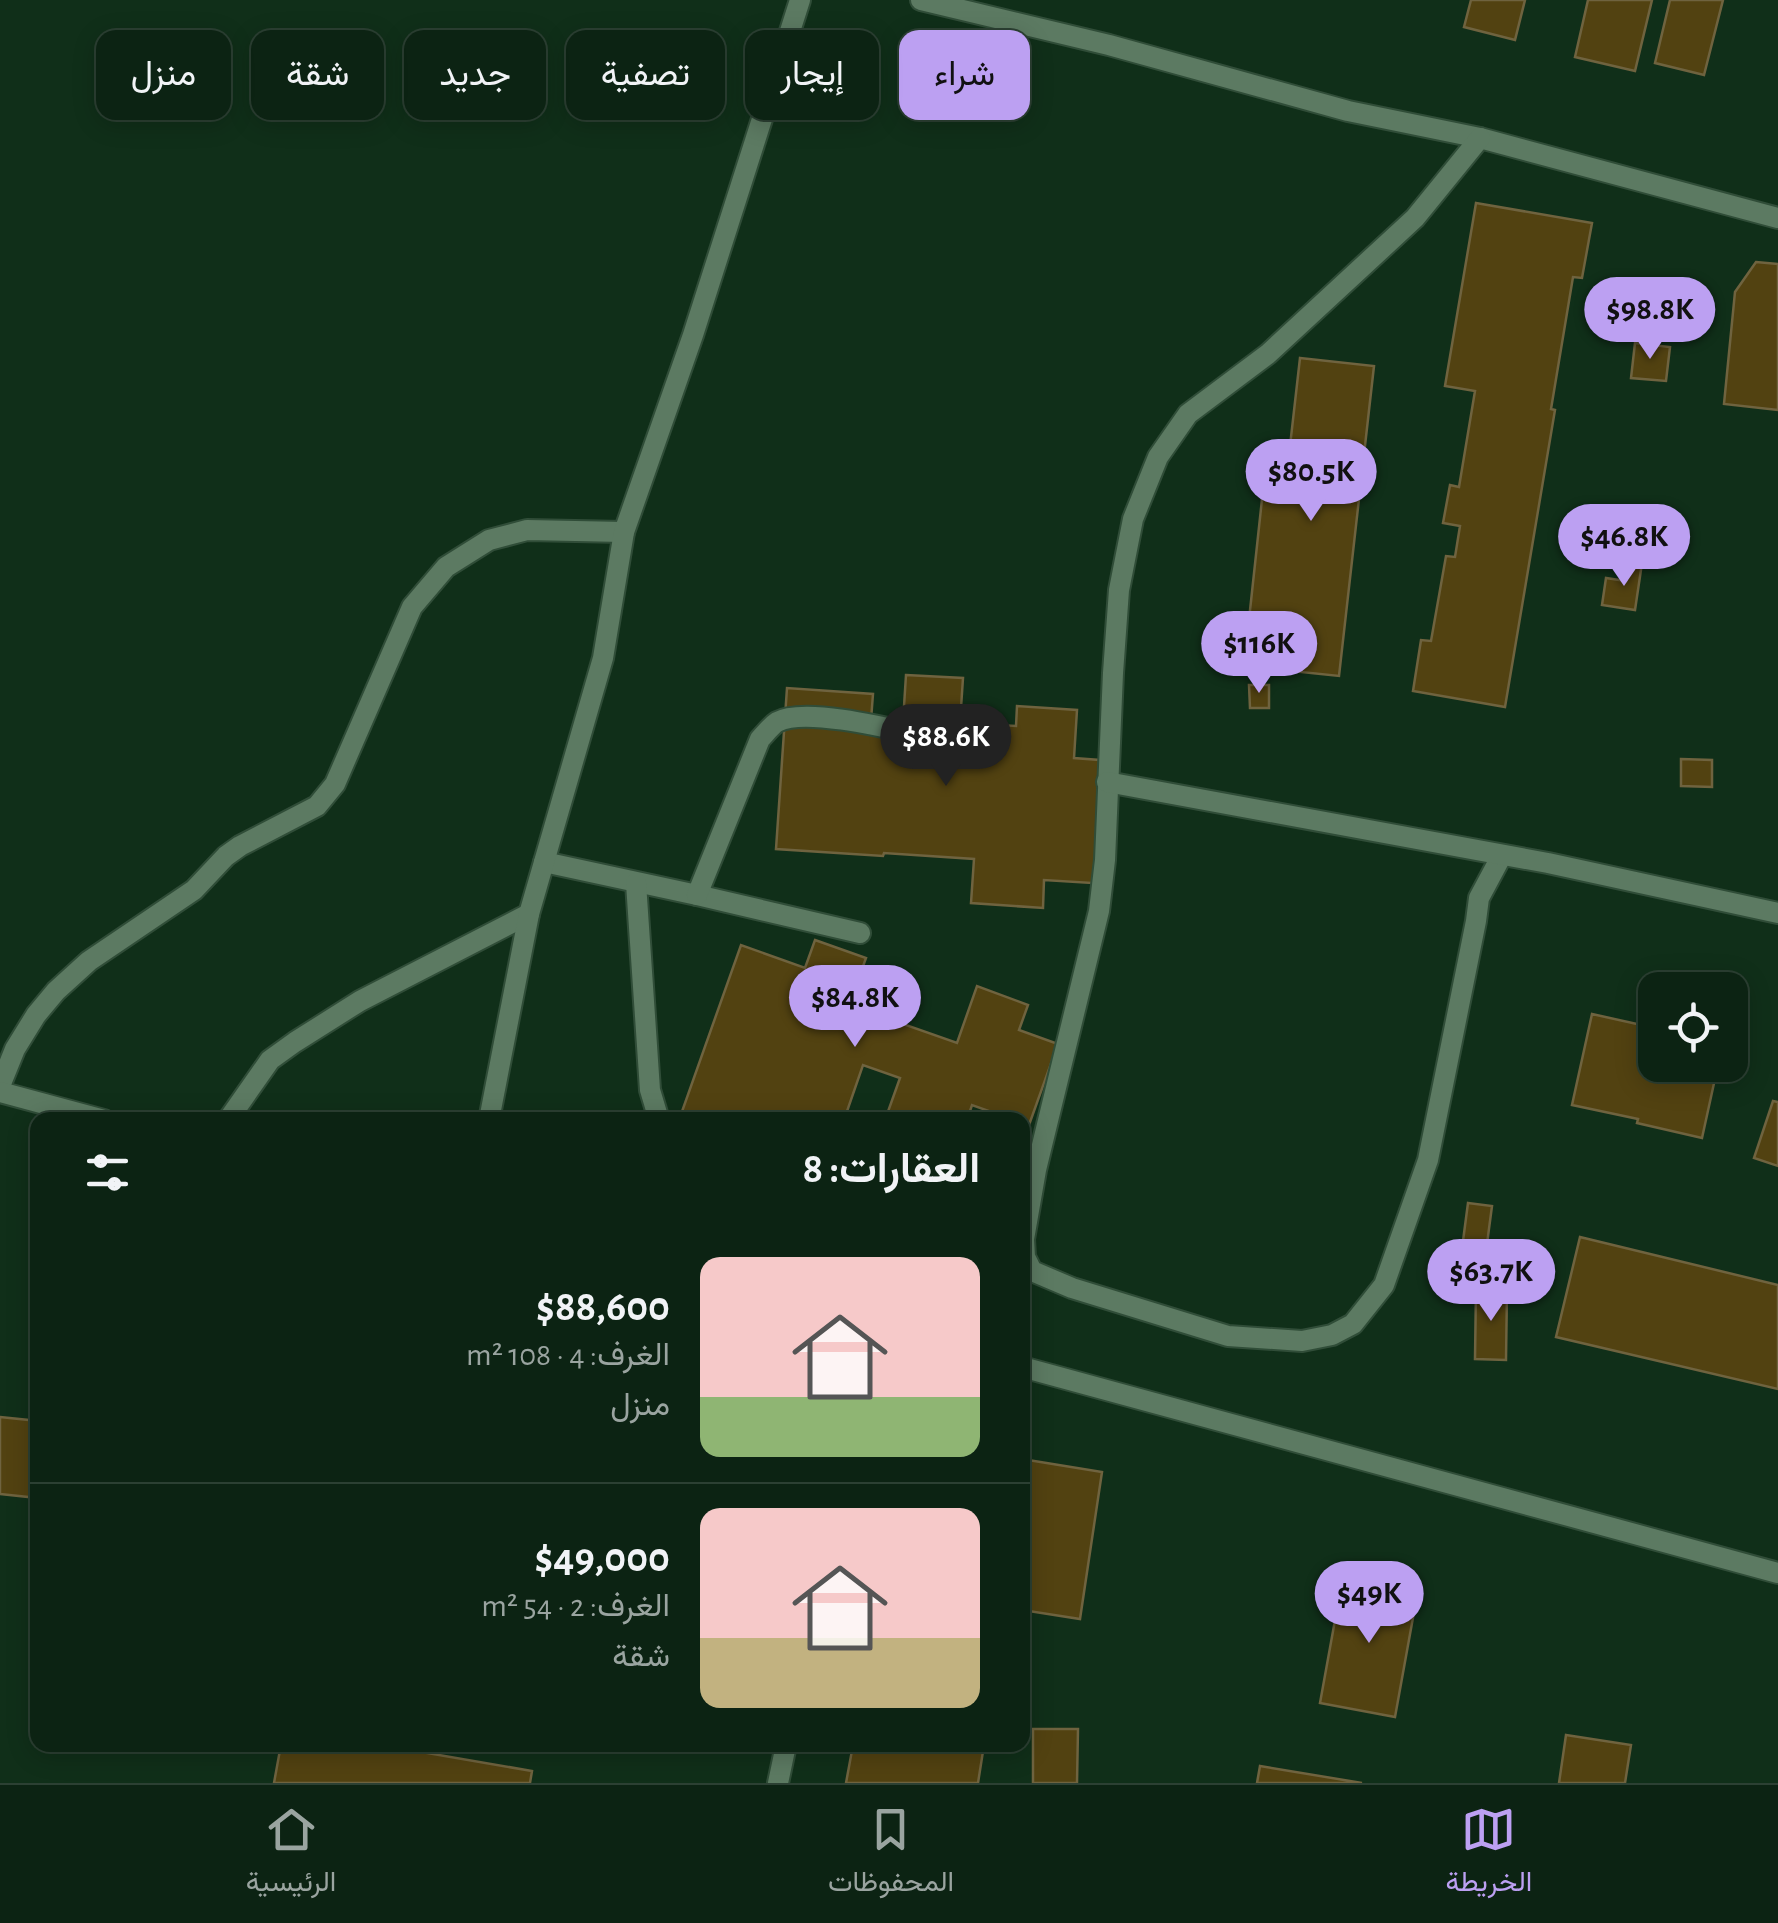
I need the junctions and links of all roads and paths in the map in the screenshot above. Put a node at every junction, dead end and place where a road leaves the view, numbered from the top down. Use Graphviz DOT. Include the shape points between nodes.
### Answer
graph roads {
  1 [pos="800,0"];
  2 [pos="921,0"];
  3 [pos="1480,138"];
  4 [pos="1778,218"];
  5 [pos="624,532"];
  6 [pos="932,738"];
  7 [pos="1107,782"];
  8 [pos="1502,855"];
  9 [pos="544,862"];
  10 [pos="636,882"];
  11 [pos="698,894"];
  12 [pos="1778,913"];
  13 [pos="529,914"];
  14 [pos="860,933"];
  15 [pos="0,1089"];
  16 [pos="77,1112"];
  17 [pos="234,1112"];
  18 [pos="491,1112"];
  19 [pos="657,1112"];
  20 [pos="1030,1204"];
  21 [pos="1030,1266"];
  22 [pos="1030,1369"];
  23 [pos="1778,1573"];
  24 [pos="785,1752"];
  25 [pos="778,1783"];
  1 -- 5 [label="street"];
  2 -- 3 [label="street" via="1348,112"];
  3 -- 4 [label="street"];
  3 -- 7 [label="street" via="1415,218 1268,354 1188,414 1158,457 1133,518 1119,590"];
  5 -- 9 [label="street" via="603,658"];
  5 -- 15 [label="street" via="527,530 488,540 446,567 412,607 334,784 317,806 240,846 194,890 89,961 36,1014"];
  6 -- 11 [label="street" via="842,720 777,722 760,739"];
  7 -- 8 [label="street"];
  7 -- 20 [label="street" via="1099,911"];
  8 -- 12 [label="street"];
  8 -- 21 [label="street" via="1479,898 1428,1160 1384,1285 1354,1324 1302,1341 1228,1336 1072,1288"];
  9 -- 10 [label="street"];
  9 -- 13 [label="street"];
  10 -- 11 [label="street"];
  10 -- 19 [label="street"];
  11 -- 14 [label="street"];
  13 -- 17 [label="street" via="295,1042 270,1060"];
  13 -- 18 [label="street"];
  15 -- 16 [label="street"];
  22 -- 23 [label="street"];
  24 -- 25 [label="street"];
}
